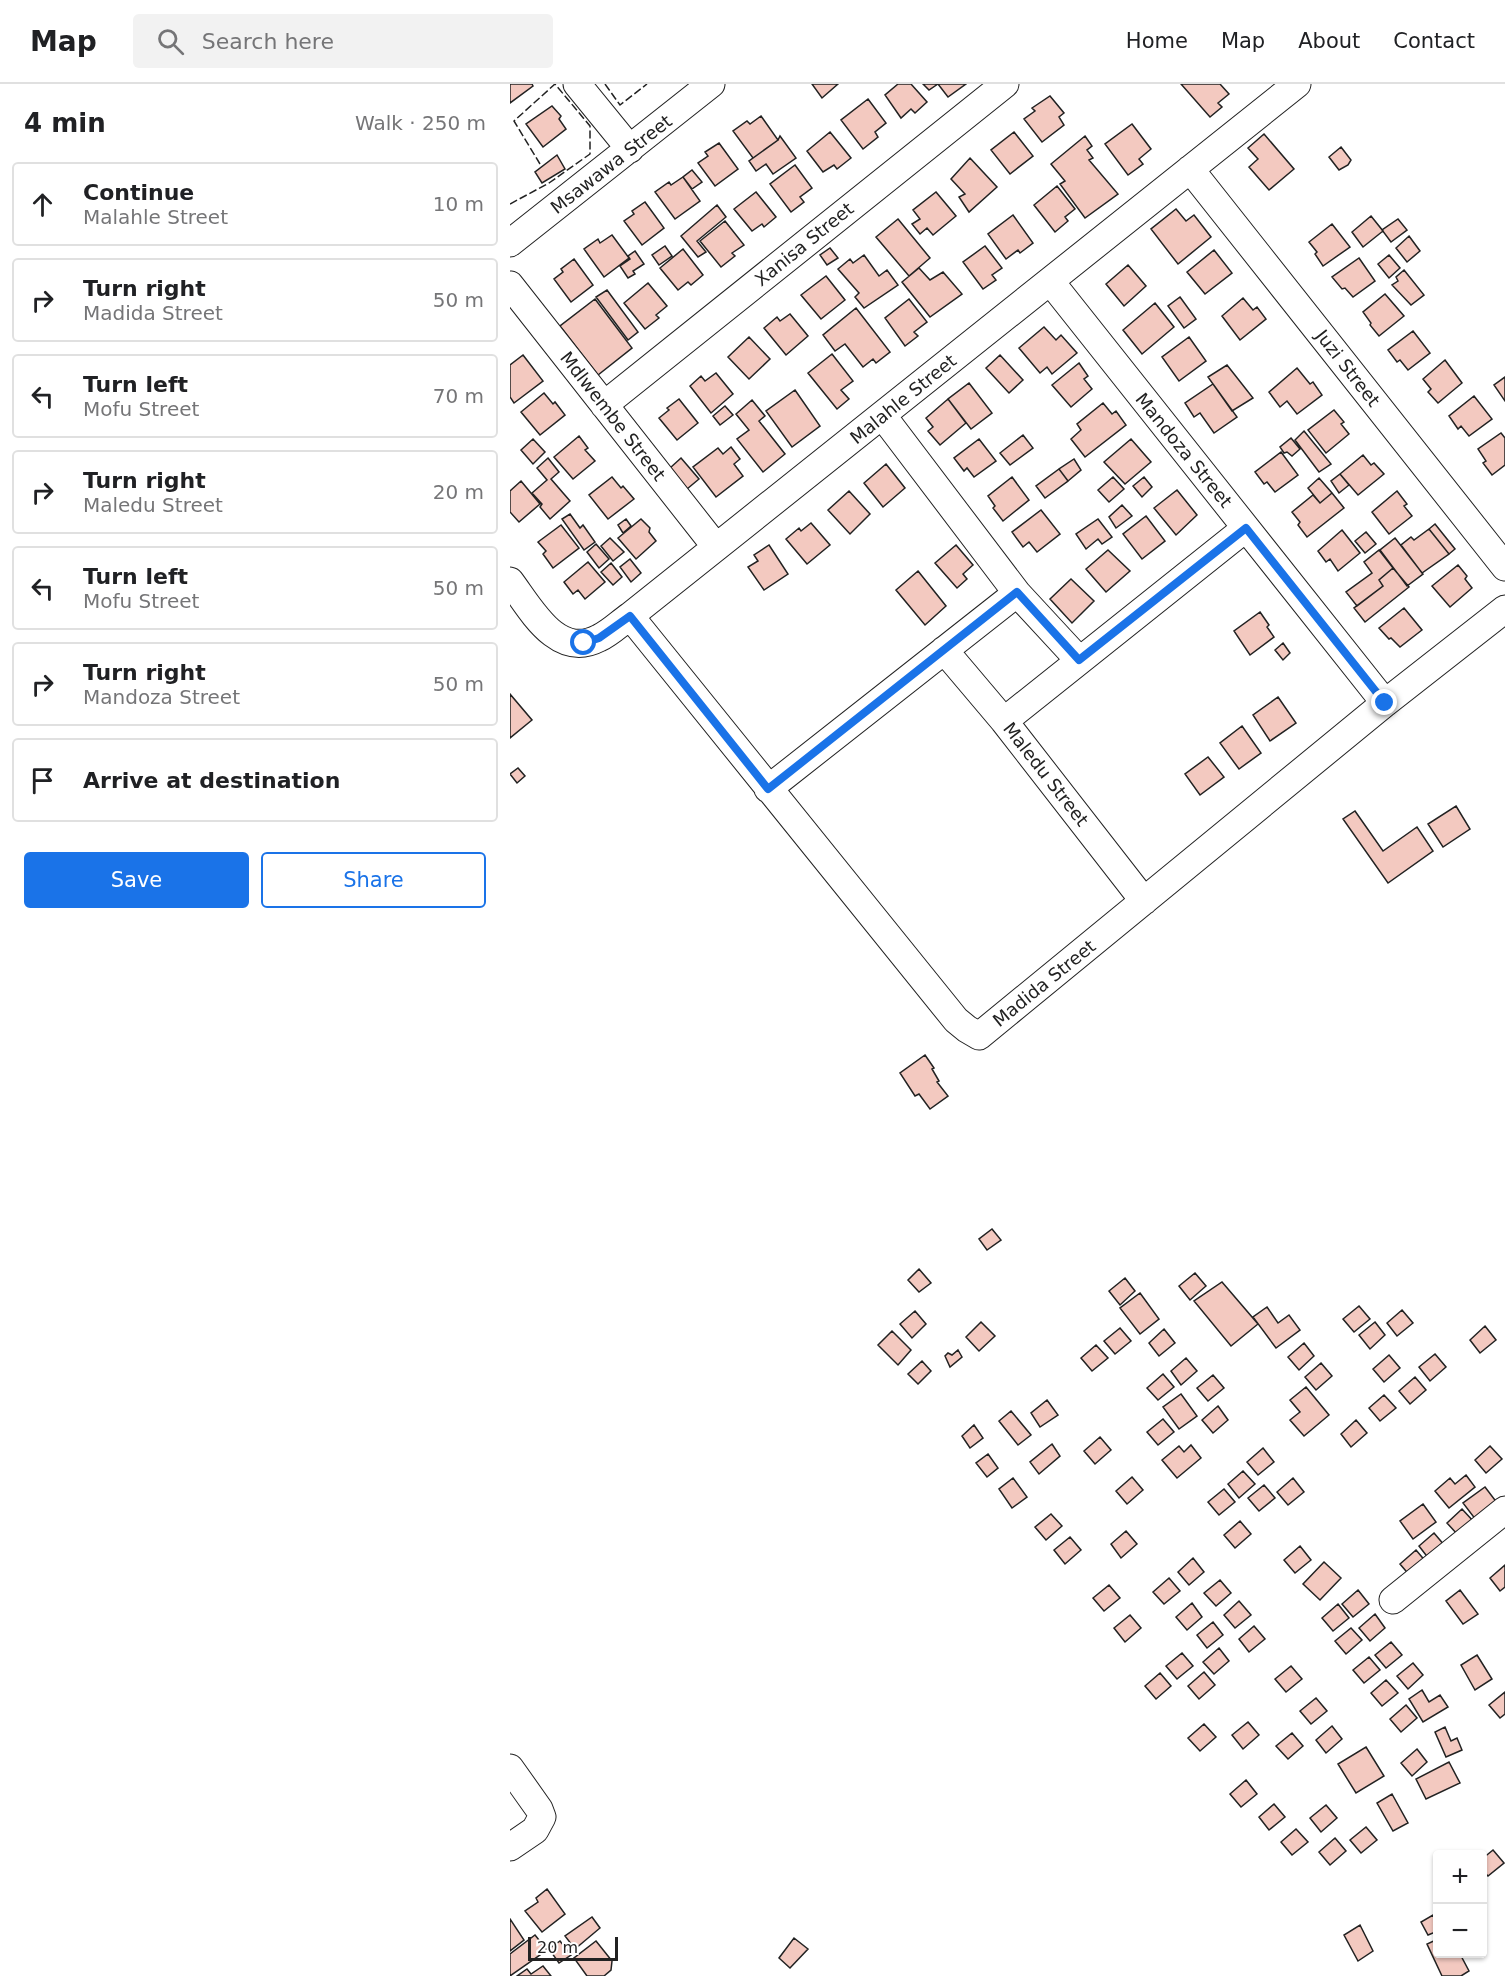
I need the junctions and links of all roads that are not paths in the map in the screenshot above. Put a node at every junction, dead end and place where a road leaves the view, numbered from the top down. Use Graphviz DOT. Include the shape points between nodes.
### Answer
graph roads {
  1 [pos="577,84"];
  2 [pos="711,84"];
  3 [pos="1005,84"];
  4 [pos="1297,84"];
  5 [pos="630,150"];
  6 [pos="1190,169"];
  7 [pos="510,243"];
  8 [pos="1050,281"];
  9 [pos="510,285"];
  10 [pos="604,405"];
  11 [pos="882,415"];
  12 [pos="1246,528"];
  13 [pos="716,547"];
  14 [pos="1505,567"];
  15 [pos="510,581"];
  16 [pos="1017,592"];
  17 [pos="1505,609"];
  18 [pos="630,616"];
  19 [pos="944,650"];
  20 [pos="1079,660"];
  21 [pos="1385,703"];
  22 [pos="1004,721"];
  23 [pos="768,789"];
  24 [pos="1144,901"];
  25 [pos="1505,1509"];
  26 [pos="1393,1600"];
  27 [pos="510,1768"];
  28 [pos="510,1847"];
  1 -- 5 [label="street"];
  2 -- 5 [label="street, Msawawa Street"];
  3 -- 10 [label="street, Xanisa Street"];
  4 -- 6 [label="street, Malahle Street"];
  5 -- 7 [label="street, Msawawa Street"];
  6 -- 8 [label="street, Malahle Street"];
  6 -- 14 [label="street, Juzi Street"];
  8 -- 11 [label="street, Malahle Street"];
  8 -- 12 [label="street, Mandoza Street"];
  9 -- 10 [label="street, Mdlwembe Street"];
  10 -- 13 [label="street, Mdlwembe Street"];
  11 -- 13 [label="street, Malahle Street"];
  11 -- 16 [label="street"];
  12 -- 20 [label="street"];
  12 -- 21 [label="street, Mandoza Street"];
  13 -- 18 [label="street, Malahle Street"];
  15 -- 18 [label="street, Malahle Street" via="547,630 566,641 584,643 599,638"];
  16 -- 19 [label="street"];
  16 -- 20 [label="street"];
  17 -- 21 [label="street, Madida Street"];
  18 -- 23 [label="street, Madida Street"];
  19 -- 22 [label="street, Maledu Street"];
  19 -- 23 [label="street"];
  20 -- 22 [label="street"];
  21 -- 24 [label="street, Madida Street"];
  22 -- 24 [label="street, Maledu Street"];
  23 -- 24 [label="street, Madida Street" via="956,1020 979,1036"];
  25 -- 26 [label="street"];
  27 -- 28 [label="street" via="542,1817 535,1830"];
}
